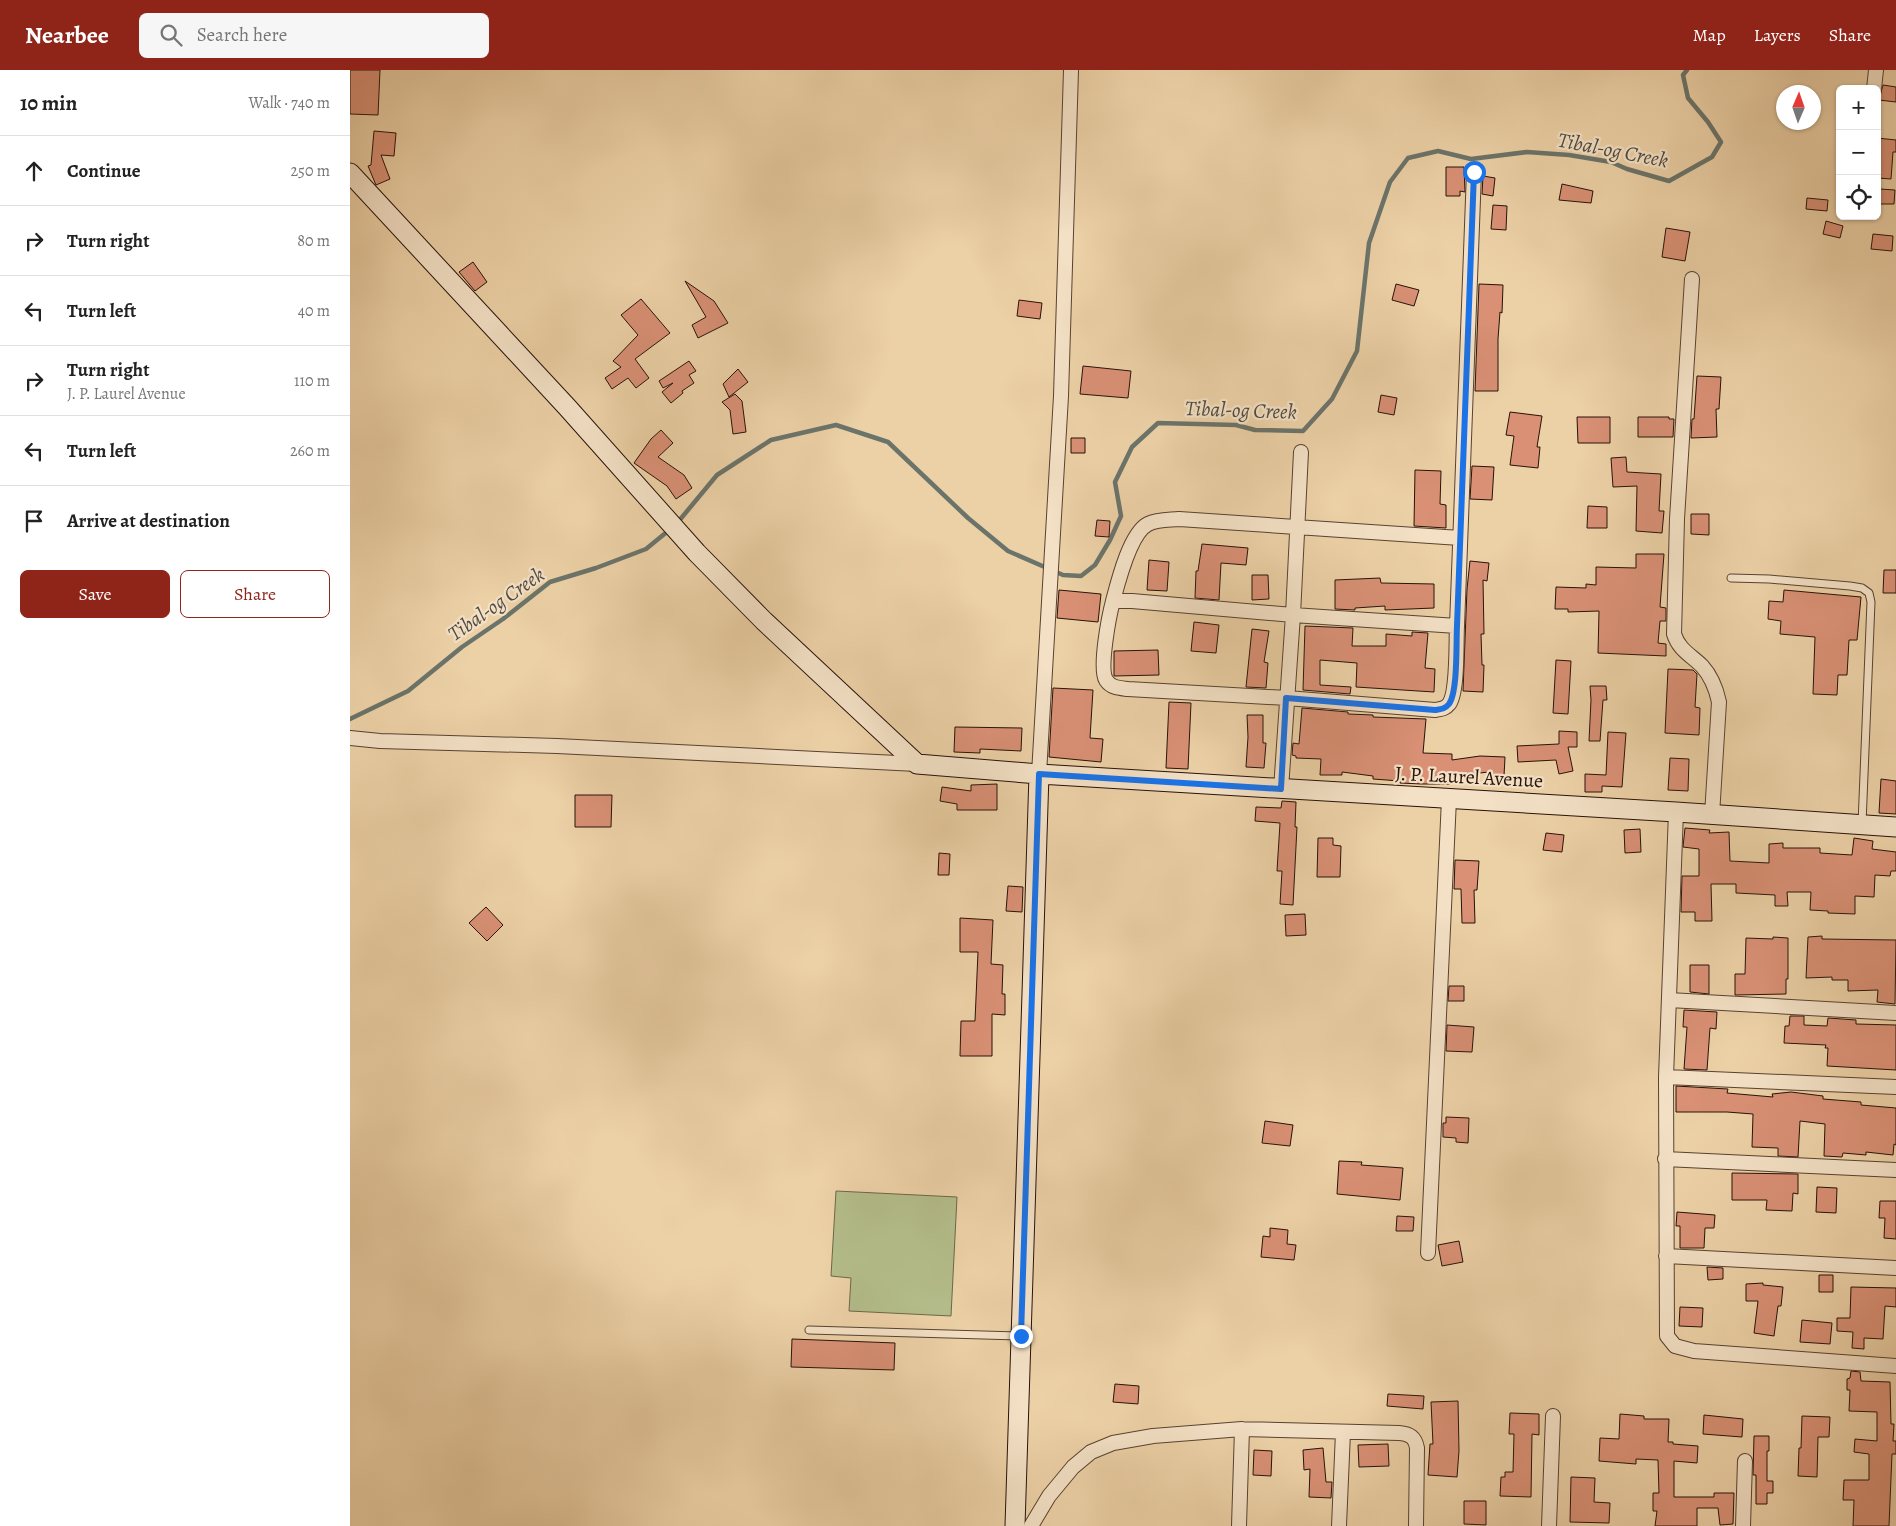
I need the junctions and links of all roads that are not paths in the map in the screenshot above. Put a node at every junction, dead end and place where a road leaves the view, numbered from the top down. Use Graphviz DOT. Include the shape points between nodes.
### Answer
graph roads {
  1 [pos="1071,70"];
  2 [pos="1876,70"];
  3 [pos="1874,85"];
  4 [pos="350,172"];
  5 [pos="1474,172"];
  6 [pos="1692,279"];
  7 [pos="1301,452"];
  8 [pos="1297,528"];
  9 [pos="1460,538"];
  10 [pos="1731,578"];
  11 [pos="1113,601"];
  12 [pos="1293,615"];
  13 [pos="1457,626"];
  14 [pos="1286,698"];
  15 [pos="350,738"];
  16 [pos="917,764"];
  17 [pos="1039,774"];
  18 [pos="1281,789"];
  19 [pos="1449,799"];
  20 [pos="1676,812"];
  21 [pos="1712,814"];
  22 [pos="1862,825"];
  23 [pos="1896,827"];
  24 [pos="1670,1000"];
  25 [pos="1896,1013"];
  26 [pos="1666,1077"];
  27 [pos="1896,1087"];
  28 [pos="1665,1159"];
  29 [pos="1896,1170"];
  30 [pos="1428,1253"];
  31 [pos="1666,1256"];
  32 [pos="1896,1268"];
  33 [pos="809,1330"];
  34 [pos="1021,1336"];
  35 [pos="1896,1366"];
  36 [pos="1553,1416"];
  37 [pos="1242,1429"];
  38 [pos="1343,1432"];
  39 [pos="1745,1461"];
  40 [pos="1015,1526"];
  41 [pos="1031,1526"];
  42 [pos="1239,1526"];
  43 [pos="1339,1526"];
  44 [pos="1416,1526"];
  45 [pos="1549,1526"];
  46 [pos="1743,1526"];
  1 -- 17 [label="street" via="1061,396"];
  2 -- 3 [label="street"];
  4 -- 16 [label="street" via="697,553 764,621"];
  5 -- 9 [label="street"];
  6 -- 21 [label="street" via="1677,519 1674,634 1683,650 1702,666 1716,688"];
  7 -- 8 [label="street"];
  8 -- 9 [label="street"];
  8 -- 11 [label="street" via="1179,519 1148,524 1140,530 1124,563"];
  8 -- 12 [label="street"];
  9 -- 13 [label="street"];
  10 -- 22 [label="lane" via="1856,587 1869,593"];
  11 -- 12 [label="street"];
  11 -- 14 [label="street" via="1108,620 1104,672 1107,682 1114,687"];
  12 -- 13 [label="street"];
  12 -- 14 [label="street"];
  13 -- 14 [label="street" via="1454,690 1445,708 1435,710"];
  14 -- 18 [label="street"];
  15 -- 16 [label="street"];
  16 -- 17 [label="street, J. P. Laurel Avenue"];
  17 -- 18 [label="street, J. P. Laurel Avenue"];
  17 -- 34 [label="street"];
  18 -- 19 [label="street, J. P. Laurel Avenue"];
  19 -- 20 [label="street, J. P. Laurel Avenue"];
  19 -- 30 [label="street"];
  20 -- 21 [label="street, J. P. Laurel Avenue"];
  20 -- 24 [label="street"];
  21 -- 22 [label="street, J. P. Laurel Avenue"];
  22 -- 23 [label="street, J. P. Laurel Avenue"];
  24 -- 25 [label="street"];
  24 -- 26 [label="street"];
  26 -- 27 [label="street"];
  26 -- 28 [label="street"];
  28 -- 29 [label="street"];
  28 -- 31 [label="street"];
  31 -- 32 [label="street"];
  31 -- 35 [label="street" via="1667,1336 1675,1346 1694,1351"];
  33 -- 34 [label="lane"];
  34 -- 40 [label="street"];
  36 -- 45 [label="street"];
  37 -- 38 [label="street"];
  37 -- 41 [label="street" via="1154,1436 1113,1443 1091,1452 1073,1467 1049,1496"];
  37 -- 42 [label="street"];
  38 -- 43 [label="street"];
  38 -- 44 [label="street" via="1399,1433 1416,1440"];
  39 -- 46 [label="street"];
}
